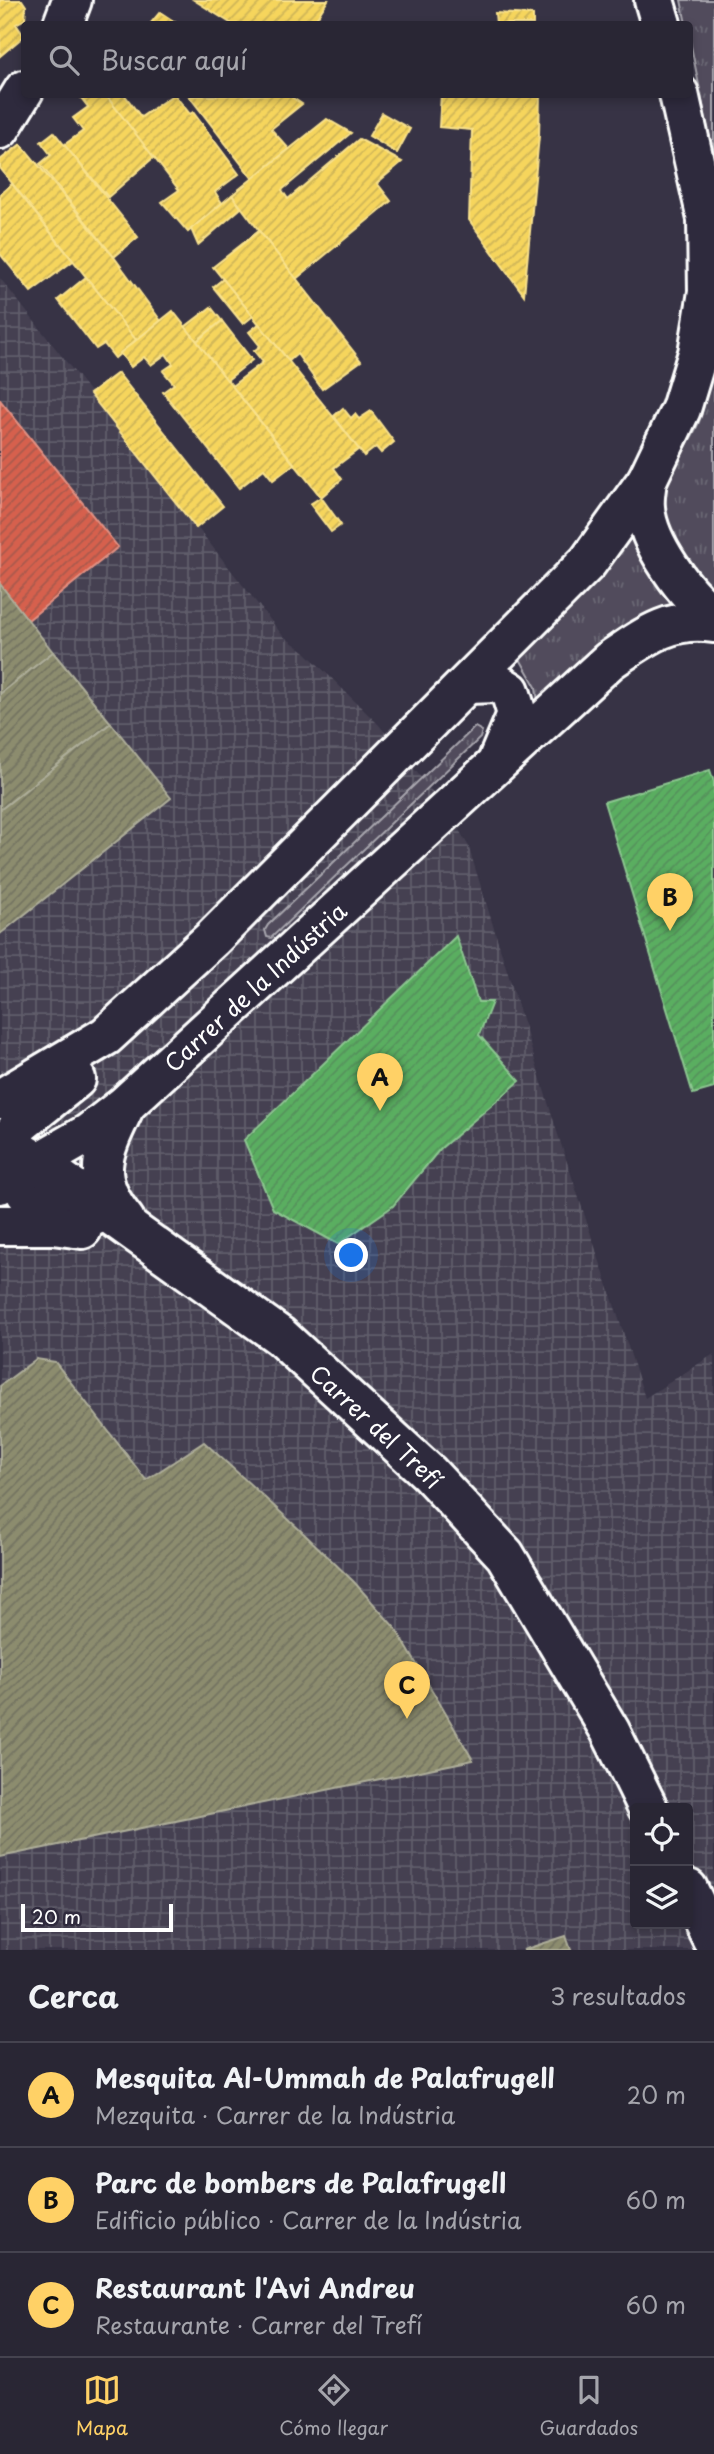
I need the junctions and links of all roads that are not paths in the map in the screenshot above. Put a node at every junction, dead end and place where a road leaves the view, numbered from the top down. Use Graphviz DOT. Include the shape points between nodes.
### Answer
graph roads {
  1 [pos="72,0"];
  2 [pos="654,0"];
  3 [pos="64,21"];
  4 [pos="660,21"];
  5 [pos="21,95"];
  6 [pos="679,98"];
  7 [pos="0,128"];
  8 [pos="647,480"];
  9 [pos="714,615"];
  10 [pos="714,623"];
  11 [pos="467,684"];
  12 [pos="493,768"];
  13 [pos="184,964"];
  14 [pos="1,1098"];
  15 [pos="125,1105"];
  16 [pos="13,1162"];
  17 [pos="3,1223"];
  18 [pos="135,1232"];
  19 [pos="176,1262"];
  20 [pos="646,1803"];
  21 [pos="693,1899"];
  22 [pos="714,1943"];
  1 -- 3 [label="street"];
  2 -- 4 [label="street"];
  5 -- 7 [label="street"];
  6 -- 8 [label="street" via="707,219 708,292 698,353 681,409"];
  8 -- 9 [label="street" via="645,509 654,540 686,591"];
  8 -- 11 [label="street" via="588,562"];
  10 -- 12 [label="street, Carrer de la Indústria" via="692,620 642,638 609,661"];
  11 -- 12 [label="street, Carrer de la Indústria" via="497,683 510,691 517,715"];
  11 -- 13 [label="street"];
  12 -- 15 [label="street, Carrer de la Indústria"];
  13 -- 14 [label="street" via="106,1036"];
  13 -- 16 [label="street" via="116,1051 34,1110 13,1133"];
  15 -- 16 [label="street, Carrer de la Indústria" via="89,1133"];
  15 -- 18 [label="street" via="109,1139 102,1179 110,1201"];
  16 -- 18 [label="street" via="26,1193"];
  17 -- 19 [label="street" via="92,1231"];
  18 -- 19 [label="street, Carrer del Trefí"];
  19 -- 20 [label="street, Carrer del Trefí" via="280,1336 358,1405 505,1555 611,1731"];
  21 -- 22 [label="street"];
}
